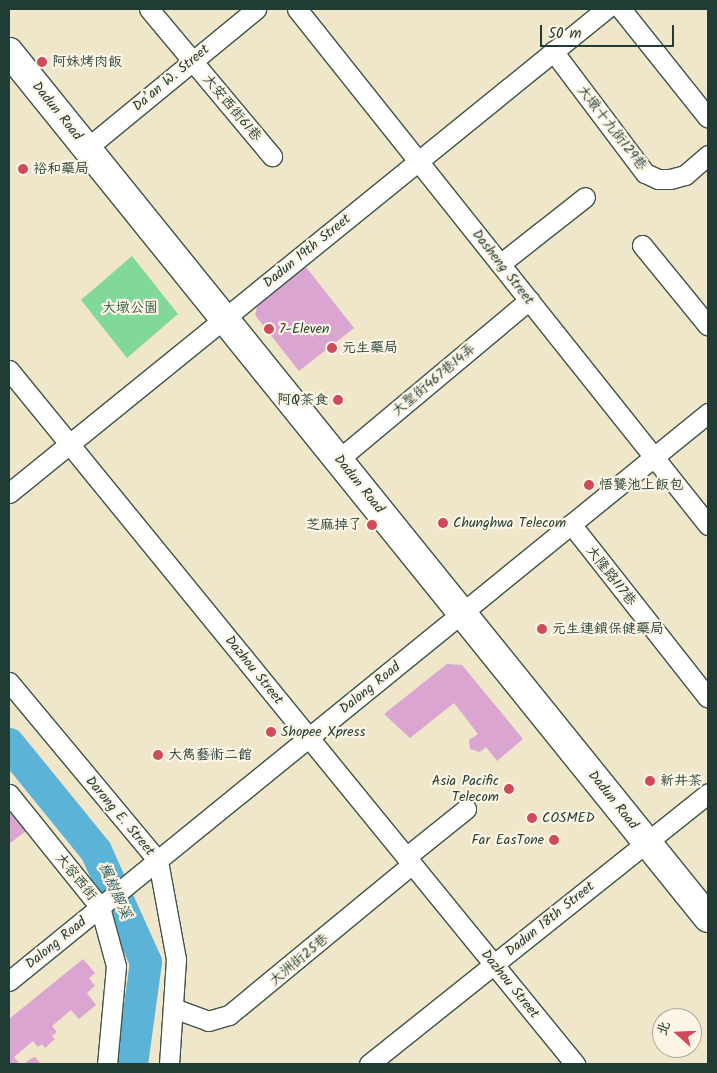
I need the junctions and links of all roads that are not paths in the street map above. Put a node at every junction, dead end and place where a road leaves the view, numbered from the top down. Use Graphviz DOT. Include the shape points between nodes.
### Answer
graph roads {
  1 [pos="149,9"];
  2 [pos="256,9"];
  3 [pos="297,9"];
  4 [pos="606,9"];
  5 [pos="621,9"];
  6 [pos="553,51"];
  7 [pos="9,52"];
  8 [pos="193,61"];
  9 [pos="708,118"];
  10 [pos="87,148"];
  11 [pos="272,156"];
  12 [pos="708,156"];
  13 [pos="418,161"];
  14 [pos="585,197"];
  15 [pos="642,245"];
  16 [pos="500,264"];
  17 [pos="529,300"];
  18 [pos="226,318"];
  19 [pos="708,326"];
  20 [pos="9,370"];
  21 [pos="708,413"];
  22 [pos="70,444"];
  23 [pos="654,456"];
  24 [pos="339,459"];
  25 [pos="9,494"];
  26 [pos="571,524"];
  27 [pos="708,525"];
  28 [pos="462,612"];
  29 [pos="9,682"];
  30 [pos="708,698"];
  31 [pos="309,738"];
  32 [pos="708,793"];
  33 [pos="9,794"];
  34 [pos="466,809"];
  35 [pos="647,842"];
  36 [pos="409,860"];
  37 [pos="158,862"];
  38 [pos="100,907"];
  39 [pos="708,918"];
  40 [pos="494,964"];
  41 [pos="9,980"];
  42 [pos="173,1008"];
  43 [pos="107,1064"];
  44 [pos="169,1064"];
  45 [pos="369,1064"];
  46 [pos="575,1064"];
  1 -- 8 [label="street, 大安西街61巷"];
  2 -- 8 [label="street, Da’an W. Street"];
  3 -- 13 [label="street, Dasheng Street"];
  4 -- 6 [label="street, Dadun 19th Street"];
  5 -- 9 [label="street"];
  6 -- 12 [label="street, 大墩十九街129巷" via="645,173 658,179 670,179 685,174"];
  6 -- 13 [label="street, Dadun 19th Street"];
  7 -- 10 [label="street, Dadun Road"];
  8 -- 10 [label="street, Da’an W. Street"];
  8 -- 11 [label="street, 大安西街61巷"];
  10 -- 18 [label="street, Dadun Road"];
  13 -- 16 [label="street, Dasheng Street"];
  13 -- 18 [label="street, Dadun 19th Street"];
  14 -- 16 [label="street"];
  15 -- 19 [label="street"];
  16 -- 17 [label="street, Dasheng Street"];
  17 -- 23 [label="street, Dasheng Street"];
  17 -- 24 [label="street, 大聖街467巷14弄"];
  18 -- 22 [label="street, Dadun 19th Street"];
  18 -- 24 [label="street, Dadun Road"];
  20 -- 22 [label="street, Dazhou Street"];
  21 -- 23 [label="street, Dalong Road"];
  22 -- 25 [label="street, Dadun 19th Street"];
  22 -- 31 [label="street, Dazhou Street"];
  23 -- 26 [label="street, Dalong Road"];
  23 -- 27 [label="street, Dasheng Street"];
  24 -- 28 [label="street, Dadun Road"];
  26 -- 28 [label="street, Dalong Road"];
  26 -- 30 [label="street, 大隆路117巷"];
  28 -- 31 [label="street, Dalong Road"];
  28 -- 35 [label="street, Dadun Road"];
  29 -- 37 [label="street, Darong E. Street"];
  31 -- 36 [label="street, Dazhou Street"];
  31 -- 37 [label="street, Dalong Road"];
  32 -- 35 [label="street, Dadun 18th Street"];
  33 -- 38 [label="street, 大容西街"];
  34 -- 36 [label="street, 大洲街25巷"];
  35 -- 39 [label="street, Dadun Road"];
  35 -- 40 [label="street, Dadun 18th Street"];
  36 -- 40 [label="street, Dazhou Street"];
  36 -- 42 [label="street, 大洲街25巷" via="229,1015 208,1021"];
  37 -- 38 [label="street, Dalong Road"];
  37 -- 42 [label="street, Darong E. Street" via="176,958"];
  38 -- 41 [label="street, Dalong Road"];
  38 -- 43 [label="street, 大容西街" via="116,966"];
  40 -- 45 [label="street, Dadun 18th Street"];
  40 -- 46 [label="street, Dazhou Street"];
  42 -- 44 [label="street, Darong E. Street"];
}
